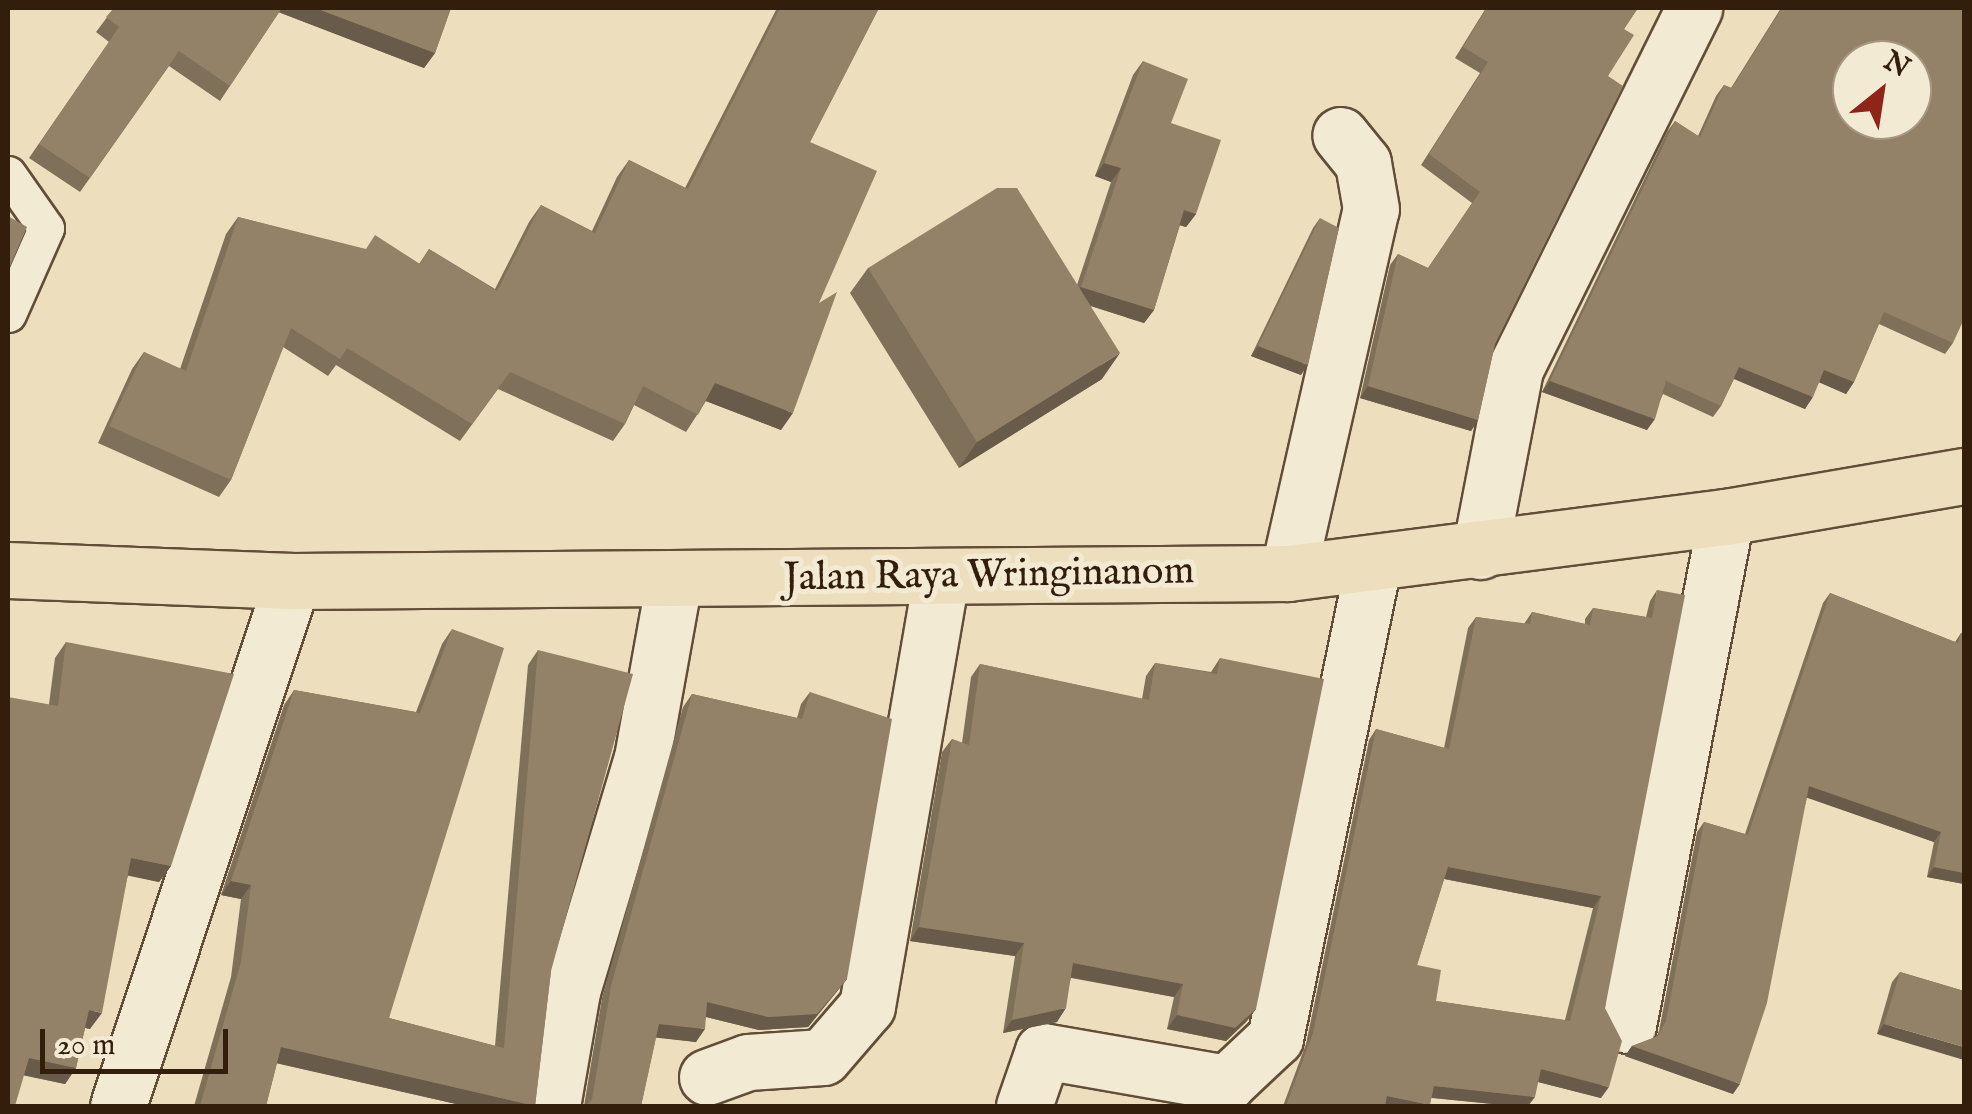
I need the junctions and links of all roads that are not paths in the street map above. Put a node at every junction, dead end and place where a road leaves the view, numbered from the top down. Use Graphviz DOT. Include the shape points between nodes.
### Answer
graph roads {
  1 [pos="1694,8"];
  2 [pos="1340,135"];
  3 [pos="8,174"];
  4 [pos="8,314"];
  5 [pos="1964,476"];
  6 [pos="1726,517"];
  7 [pos="1480,552"];
  8 [pos="1373,564"];
  9 [pos="8,570"];
  10 [pos="1288,572"];
  11 [pos="941,577"];
  12 [pos="292,581"];
  13 [pos="674,581"];
  14 [pos="1628,1025"];
  15 [pos="707,1076"];
  16 [pos="118,1106"];
  17 [pos="552,1106"];
  18 [pos="1024,1106"];
  1 -- 7 [label="street" via="1515,369"];
  2 -- 10 [label="street" via="1363,163 1371,210"];
  3 -- 4 [label="lane" via="46,228"];
  5 -- 6 [label="main road, Jalan Raya Wringinanom"];
  6 -- 7 [label="main road, Jalan Raya Wringinanom"];
  6 -- 14 [label="street"];
  7 -- 8 [label="main road, Jalan Raya Wringinanom"];
  8 -- 10 [label="main road, Jalan Raya Wringinanom"];
  8 -- 18 [label="street" via="1276,1038 1227,1083 1044,1050"];
  9 -- 12 [label="main road, Jalan Raya Wringinanom"];
  10 -- 11 [label="main road, Jalan Raya Wringinanom"];
  11 -- 13 [label="main road, Jalan Raya Wringinanom"];
  11 -- 15 [label="street" via="867,1006 823,1058 748,1062"];
  12 -- 13 [label="main road, Jalan Raya Wringinanom"];
  12 -- 16 [label="street"];
  13 -- 17 [label="street" via="642,758 572,990"];
}
